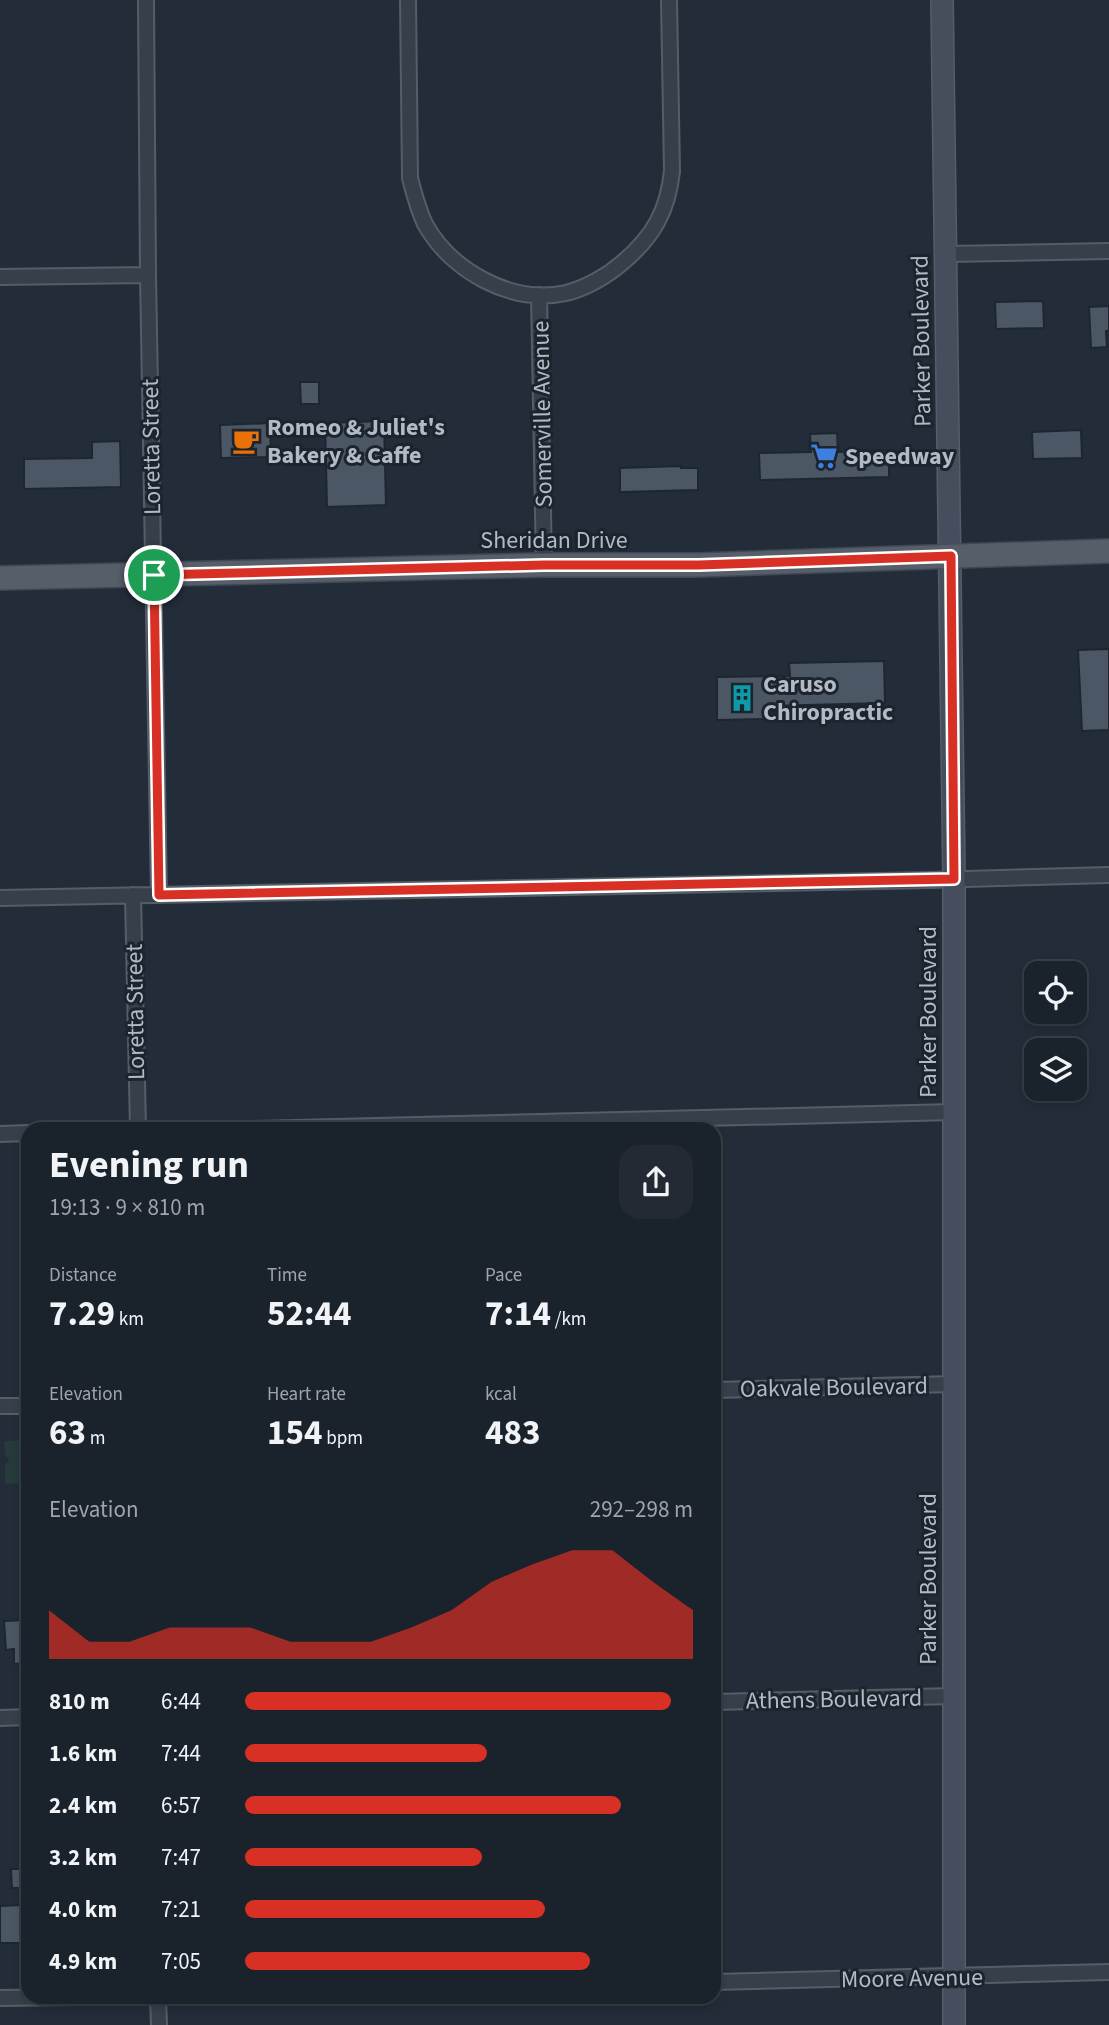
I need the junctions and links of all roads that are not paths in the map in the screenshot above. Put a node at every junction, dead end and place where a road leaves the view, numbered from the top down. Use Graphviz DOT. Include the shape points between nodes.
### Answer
graph roads {
  1 [pos="146,0"];
  2 [pos="408,0"];
  3 [pos="669,0"];
  4 [pos="942,0"];
  5 [pos="1109,251"];
  6 [pos="946,254"];
  7 [pos="148,275"];
  8 [pos="0,277"];
  9 [pos="540,295"];
  10 [pos="1109,551"];
  11 [pos="951,556"];
  12 [pos="544,565"];
  13 [pos="154,575"];
  14 [pos="0,578"];
  15 [pos="1109,874"];
  16 [pos="954,879"];
  17 [pos="133,895"];
  18 [pos="159,895"];
  19 [pos="0,898"];
  20 [pos="954,1112"];
  21 [pos="138,1122"];
  22 [pos="542,1122"];
  23 [pos="21,1133"];
  24 [pos="0,1134"];
  25 [pos="954,1384"];
  26 [pos="721,1390"];
  27 [pos="0,1406"];
  28 [pos="21,1406"];
  29 [pos="954,1696"];
  30 [pos="721,1702"];
  31 [pos="21,1717"];
  32 [pos="0,1718"];
  33 [pos="1109,1972"];
  34 [pos="954,1977"];
  35 [pos="721,1982"];
  36 [pos="0,1998"];
  37 [pos="21,1998"];
  38 [pos="158,2004"];
  39 [pos="159,2025"];
  40 [pos="954,2025"];
  1 -- 7 [label="street, Loretta Street"];
  2 -- 9 [label="street" via="410,178 417,204 438,243 457,262 505,289"];
  3 -- 9 [label="street, Somerville Avenue" via="672,171 662,216 633,254 613,271 566,293"];
  4 -- 6 [label="street, Parker Boulevard"];
  5 -- 6 [label="street"];
  6 -- 11 [label="street, Parker Boulevard"];
  7 -- 8 [label="street"];
  7 -- 13 [label="street, Loretta Street"];
  9 -- 12 [label="street, Somerville Avenue"];
  10 -- 11 [label="main road, Sheridan Drive"];
  11 -- 12 [label="main road, Sheridan Drive"];
  11 -- 16 [label="street, Parker Boulevard"];
  12 -- 13 [label="main road, Sheridan Drive"];
  13 -- 14 [label="main road, Sheridan Drive"];
  13 -- 18 [label="street, Loretta Street"];
  15 -- 16 [label="street"];
  16 -- 18 [label="street"];
  16 -- 20 [label="street, Parker Boulevard"];
  17 -- 18 [label="street"];
  17 -- 19 [label="street"];
  17 -- 21 [label="street, Loretta Street"];
  20 -- 22 [label="street"];
  20 -- 25 [label="street, Parker Boulevard"];
  23 -- 24 [label="street"];
  25 -- 26 [label="street, Oakvale Boulevard"];
  25 -- 29 [label="street, Parker Boulevard"];
  27 -- 28 [label="street"];
  29 -- 30 [label="street, Athens Boulevard"];
  29 -- 34 [label="street, Parker Boulevard"];
  31 -- 32 [label="street"];
  33 -- 34 [label="street, Moore Avenue"];
  34 -- 35 [label="street, Moore Avenue"];
  34 -- 40 [label="street, Parker Boulevard"];
  36 -- 37 [label="street"];
  38 -- 39 [label="street"];
}
